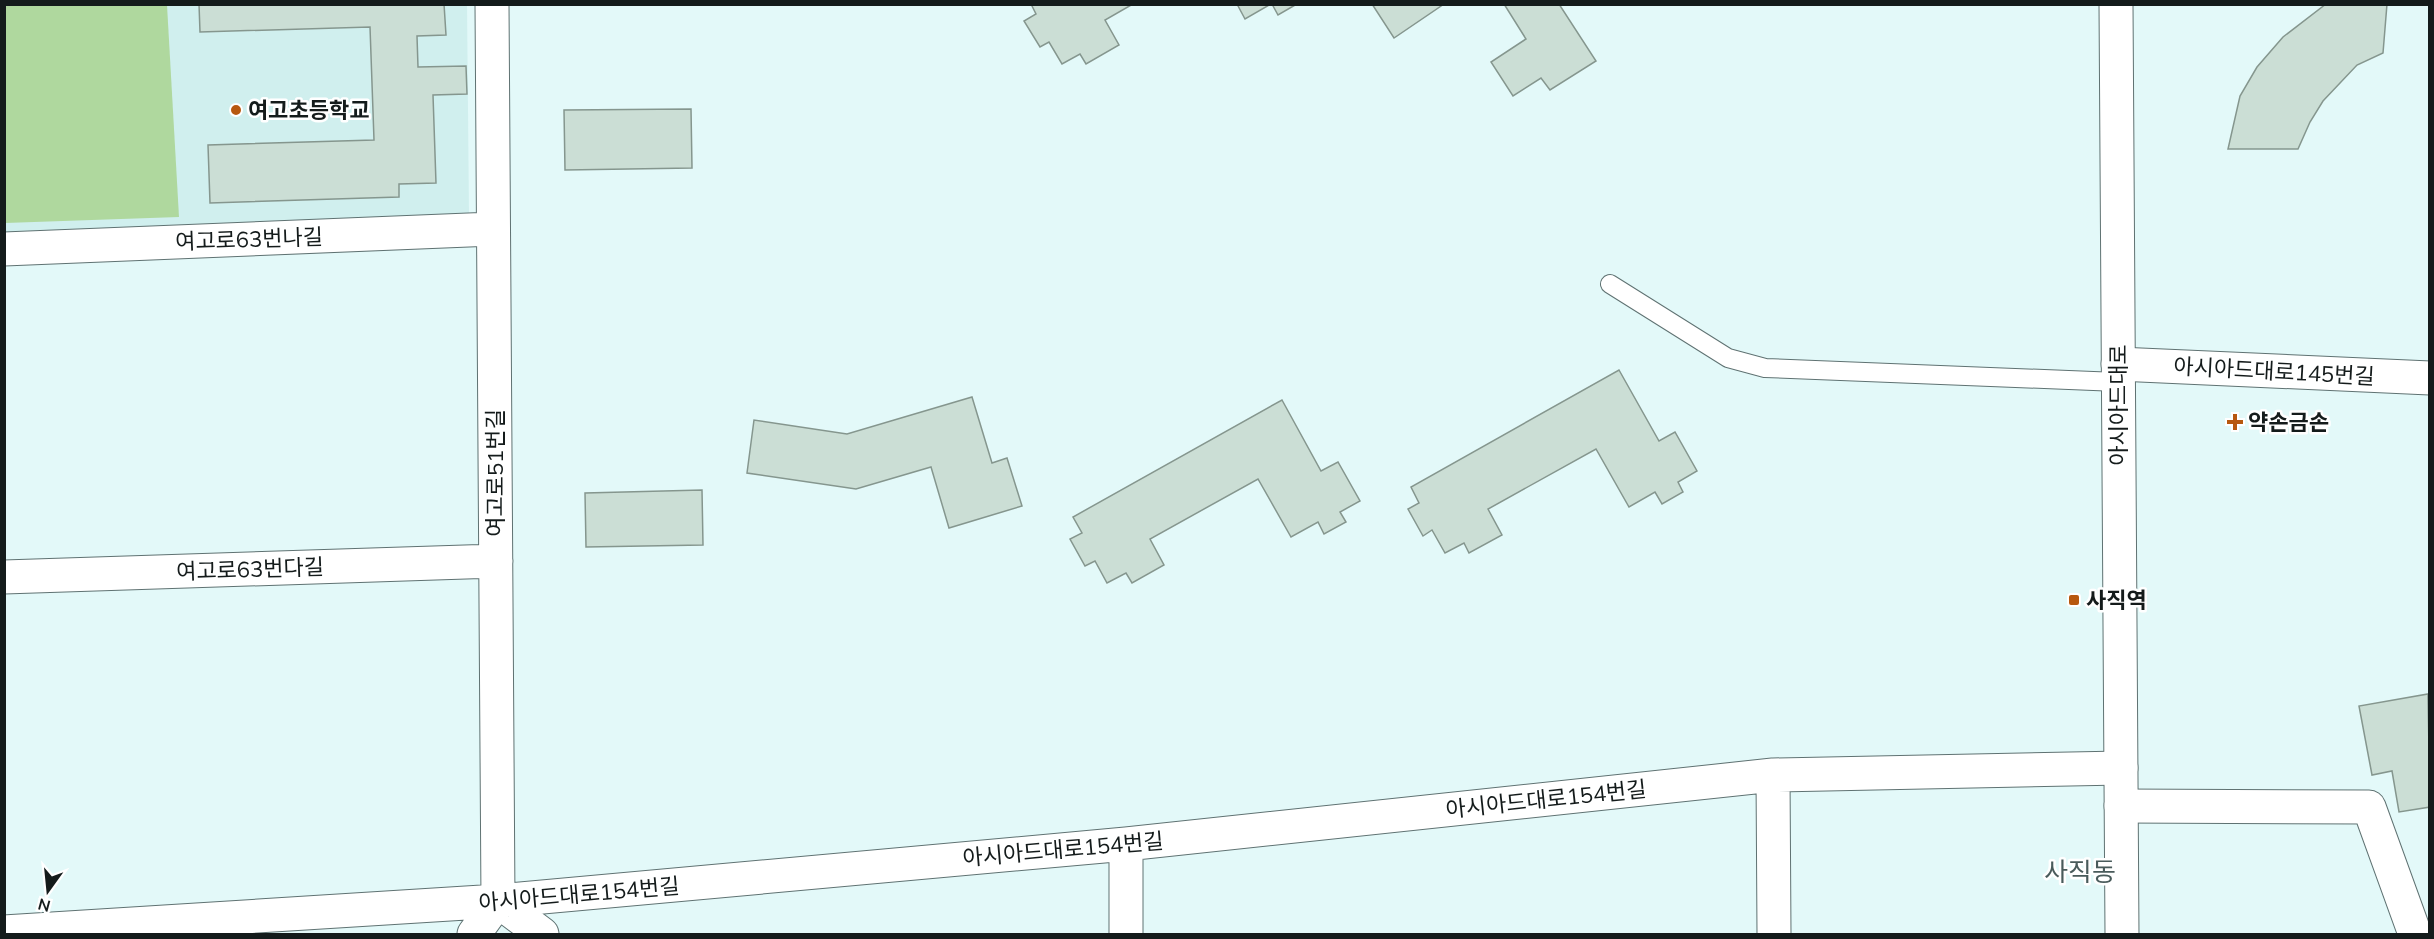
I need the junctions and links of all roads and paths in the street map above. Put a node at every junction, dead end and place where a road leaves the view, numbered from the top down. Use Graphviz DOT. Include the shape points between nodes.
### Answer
graph roads {
  1 [pos="492,4"];
  2 [pos="2116,4"];
  3 [pos="494,229"];
  4 [pos="4,249"];
  5 [pos="1610,284"];
  6 [pos="2118,373"];
  7 [pos="2430,378"];
  8 [pos="496,561"];
  9 [pos="4,577"];
  10 [pos="2121,768"];
  11 [pos="1773,775"];
  12 [pos="2121,806"];
  13 [pos="1126,844"];
  14 [pos="498,902"];
  15 [pos="4,932"];
  16 [pos="474,934"];
  17 [pos="542,934"];
  18 [pos="1126,934"];
  19 [pos="1774,934"];
  20 [pos="2122,934"];
  21 [pos="2415,934"];
  1 -- 3 [label="street, 여고로51번길"];
  2 -- 6 [label="street, 아시아드대로"];
  3 -- 4 [label="street, 여고로63번나길"];
  3 -- 8 [label="street, 여고로51번길"];
  5 -- 6 [label="lane" via="1728,358 1765,368"];
  6 -- 7 [label="street, 아시아드대로145번길"];
  6 -- 10 [label="street, 아시아드대로"];
  8 -- 9 [label="street, 여고로63번다길"];
  8 -- 14 [label="street, 여고로51번길"];
  10 -- 11 [label="street, 아시아드대로154번길"];
  10 -- 12 [label="street, 아시아드대로"];
  11 -- 13 [label="street, 아시아드대로154번길"];
  11 -- 19 [label="street"];
  12 -- 20 [label="street, 아시아드대로"];
  12 -- 21 [label="street" via="2369,807"];
  13 -- 14 [label="street, 아시아드대로154번길"];
  13 -- 18 [label="street"];
  14 -- 15 [label="street, 아시아드대로154번길"];
  14 -- 16 [label="street"];
  14 -- 17 [label="street"];
}
